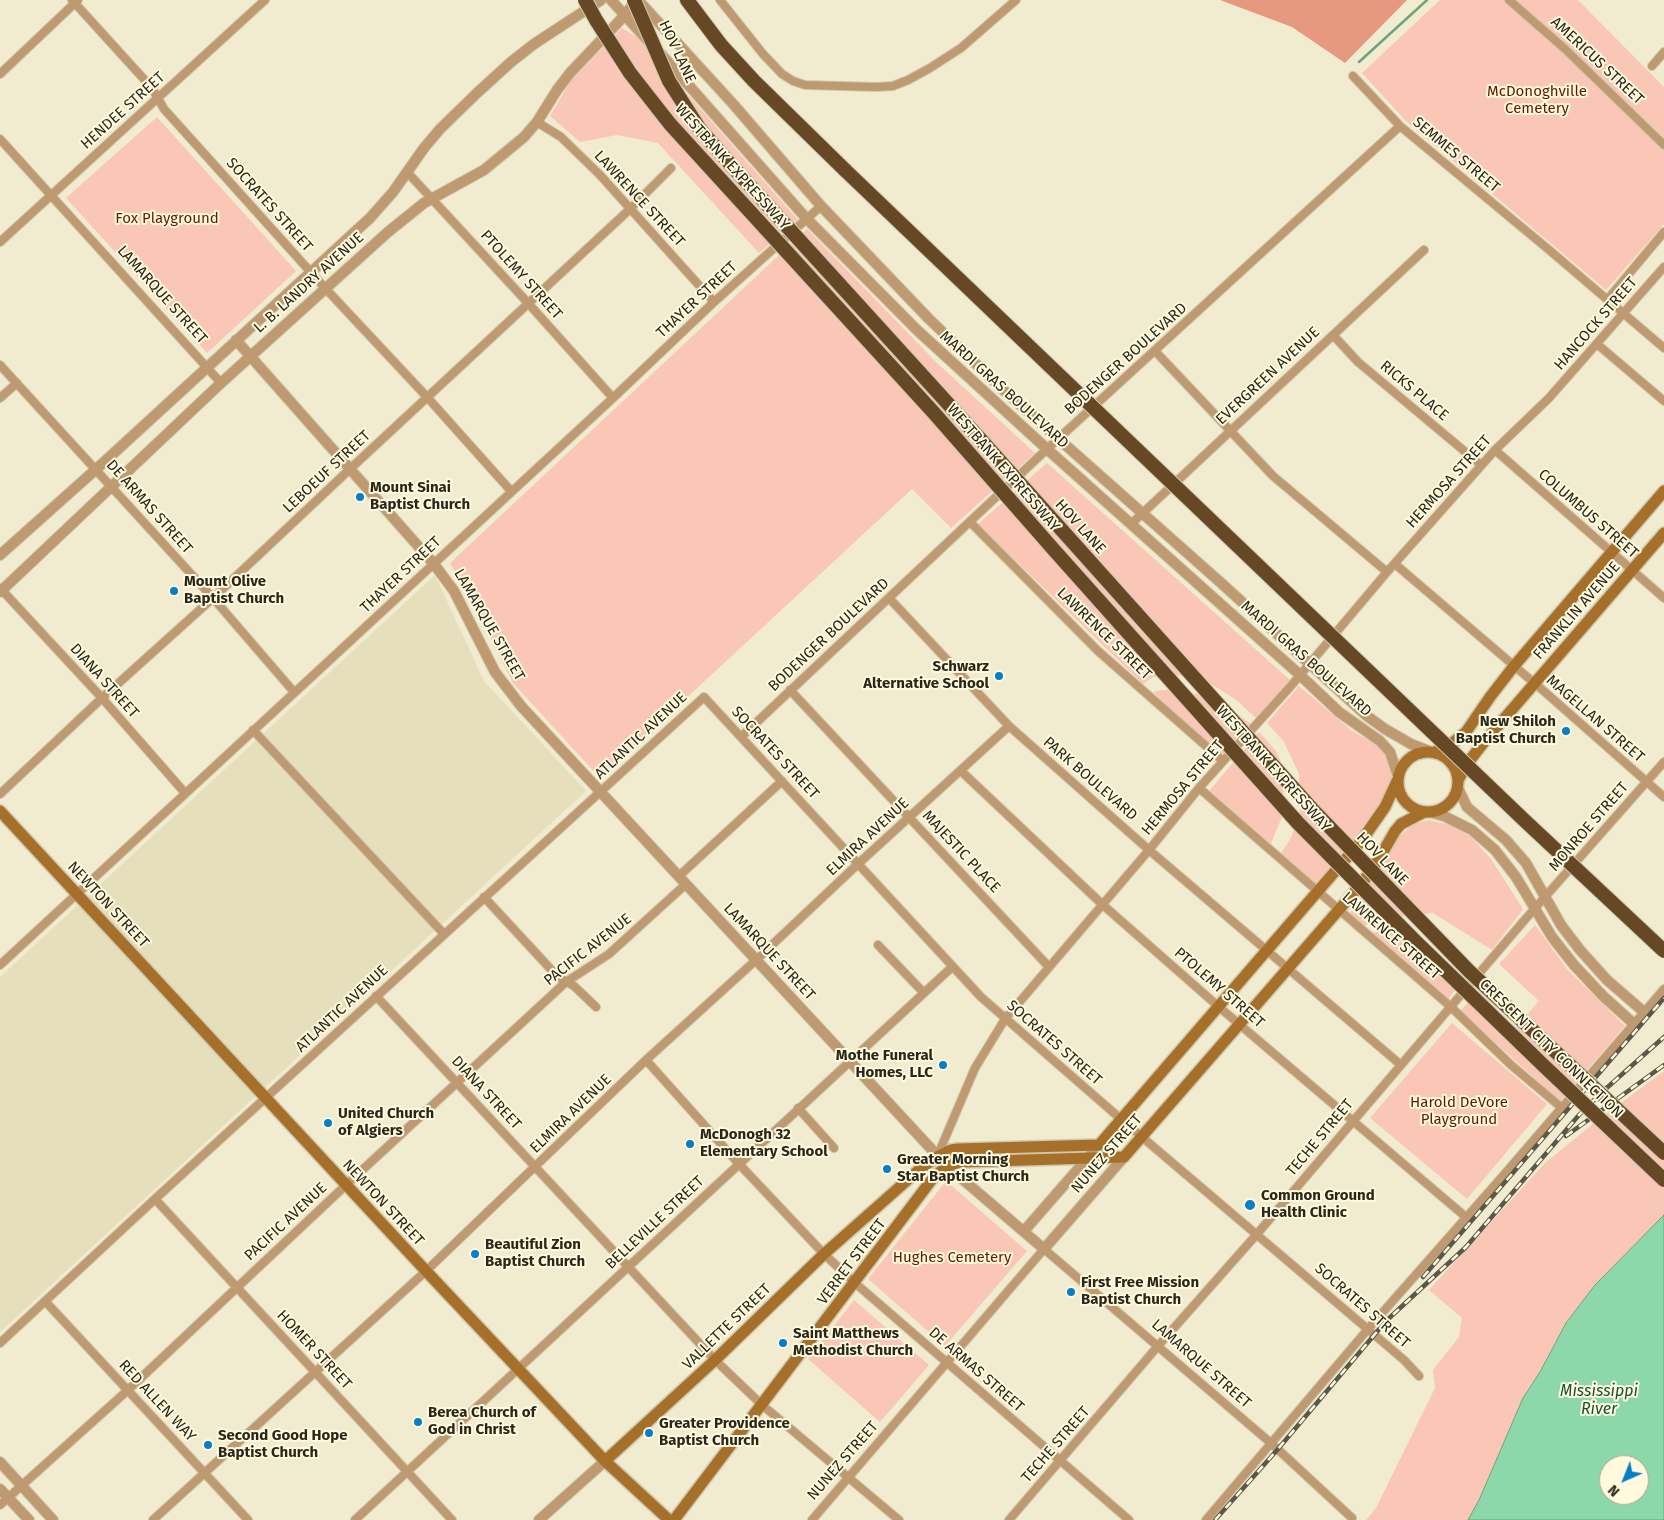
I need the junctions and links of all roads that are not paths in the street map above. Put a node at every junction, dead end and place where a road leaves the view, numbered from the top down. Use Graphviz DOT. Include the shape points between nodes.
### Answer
graph roads {
  1 [pos="265,0"];
  2 [pos="585,0"];
  3 [pos="601,0"];
  4 [pos="611,0"];
  5 [pos="636,0"];
  6 [pos="688,0"];
  7 [pos="720,0"];
  8 [pos="1016,0"];
  9 [pos="1509,0"];
  10 [pos="75,1"];
  11 [pos="625,15"];
  12 [pos="1664,52"];
  13 [pos="1652,66"];
  14 [pos="0,74"];
  15 [pos="1353,76"];
  16 [pos="158,98"];
  17 [pos="537,122"];
  18 [pos="1400,126"];
  19 [pos="0,138"];
  20 [pos="1664,145"];
  21 [pos="671,168"];
  22 [pos="408,172"];
  23 [pos="51,195"];
  24 [pos="432,198"];
  25 [pos="821,206"];
  26 [pos="630,209"];
  27 [pos="806,218"];
  28 [pos="1664,232"];
  29 [pos="0,242"];
  30 [pos="1424,250"];
  31 [pos="1664,267"];
  32 [pos="310,271"];
  33 [pos="325,288"];
  34 [pos="1607,300"];
  35 [pos="528,302"];
  36 [pos="714,302"];
  37 [pos="1623,314"];
  38 [pos="1333,335"];
  39 [pos="236,340"];
  40 [pos="1597,344"];
  41 [pos="1664,348"];
  42 [pos="1155,351"];
  43 [pos="250,356"];
  44 [pos="0,364"];
  45 [pos="207,367"];
  46 [pos="17,383"];
  47 [pos="221,383"];
  48 [pos="428,397"];
  49 [pos="0,398"];
  50 [pos="613,398"];
  51 [pos="1549,398"];
  52 [pos="1664,401"];
  53 [pos="1230,430"];
  54 [pos="1058,439"];
  55 [pos="1047,449"];
  56 [pos="1494,450"];
  57 [pos="1481,465"];
  58 [pos="96,469"];
  59 [pos="350,469"];
  60 [pos="112,487"];
  61 [pos="511,491"];
  62 [pos="1664,491"];
  63 [pos="1141,513"];
  64 [pos="970,522"];
  65 [pos="1131,524"];
  66 [pos="1664,533"];
  67 [pos="1611,552"];
  68 [pos="0,555"];
  69 [pos="434,564"];
  70 [pos="1395,564"];
  71 [pos="1632,571"];
  72 [pos="1387,572"];
  73 [pos="1,590"];
  74 [pos="213,598"];
  75 [pos="889,598"];
  76 [pos="1664,598"];
  77 [pos="1310,663"];
  78 [pos="1514,666"];
  79 [pos="1300,675"];
  80 [pos="1533,683"];
  81 [pos="790,690"];
  82 [pos="294,692"];
  83 [pos="704,697"];
  84 [pos="102,698"];
  85 [pos="1009,726"];
  86 [pos="253,730"];
  87 [pos="741,737"];
  88 [pos="1432,752"];
  89 [pos="1223,761"];
  90 [pos="1664,762"];
  91 [pos="961,771"];
  92 [pos="1398,778"];
  93 [pos="782,781"];
  94 [pos="1647,782"];
  95 [pos="1458,783"];
  96 [pos="1200,788"];
  97 [pos="600,792"];
  98 [pos="185,793"];
  99 [pos="0,794"];
  100 [pos="1664,797"];
  101 [pos="0,811"];
  102 [pos="1427,812"];
  103 [pos="910,817"];
  104 [pos="1150,850"];
  105 [pos="859,863"];
  106 [pos="682,880"];
  107 [pos="1318,892"];
  108 [pos="77,894"];
  109 [pos="484,897"];
  110 [pos="1545,898"];
  111 [pos="1103,905"];
  112 [pos="1339,910"];
  113 [pos="1534,910"];
  114 [pos="444,934"];
  115 [pos="1416,942"];
  116 [pos="878,945"];
  117 [pos="1268,950"];
  118 [pos="1664,951"];
  119 [pos="756,960"];
  120 [pos="0,965"];
  121 [pos="952,967"];
  122 [pos="1049,967"];
  123 [pos="1289,968"];
  124 [pos="566,982"];
  125 [pos="1664,989"];
  126 [pos="924,992"];
  127 [pos="376,996"];
  128 [pos="596,1007"];
  129 [pos="1219,1007"];
  130 [pos="1451,1007"];
  131 [pos="1644,1012"];
  132 [pos="1005,1019"];
  133 [pos="1634,1024"];
  134 [pos="1240,1025"];
  135 [pos="646,1060"];
  136 [pos="850,1061"];
  137 [pos="1402,1065"];
  138 [pos="457,1082"];
  139 [pos="266,1098"];
  140 [pos="798,1108"];
  141 [pos="1562,1108"];
  142 [pos="1122,1120"];
  143 [pos="1353,1120"];
  144 [pos="1142,1137"];
  145 [pos="1099,1145"];
  146 [pos="834,1148"];
  147 [pos="1664,1152"];
  148 [pos="937,1157"];
  149 [pos="1124,1157"];
  150 [pos="1088,1158"];
  151 [pos="739,1164"];
  152 [pos="947,1166"];
  153 [pos="536,1167"];
  154 [pos="1664,1180"];
  155 [pos="346,1185"];
  156 [pos="155,1199"];
  157 [pos="1467,1218"];
  158 [pos="1024,1231"];
  159 [pos="1257,1234"];
  160 [pos="1044,1249"];
  161 [pos="824,1254"];
  162 [pos="628,1266"];
  163 [pos="426,1271"];
  164 [pos="855,1283"];
  165 [pos="237,1287"];
  166 [pos="45,1301"];
  167 [pos="1368,1329"];
  168 [pos="0,1343"];
  169 [pos="1158,1346"];
  170 [pos="715,1360"];
  171 [pos="947,1362"];
  172 [pos="518,1368"];
  173 [pos="315,1372"];
  174 [pos="1419,1376"];
  175 [pos="128,1390"];
  176 [pos="762,1404"];
  177 [pos="1272,1444"];
  178 [pos="605,1461"];
  179 [pos="1060,1461"];
  180 [pos="0,1462"];
  181 [pos="407,1471"];
  182 [pos="205,1473"];
  183 [pos="850,1477"];
  184 [pos="22,1486"];
  185 [pos="0,1489"];
  186 [pos="8,1498"];
  187 [pos="0,1505"];
  188 [pos="1352,1518"];
  189 [pos="29,1520"];
  190 [pos="53,1520"];
  191 [pos="152,1520"];
  192 [pos="248,1520"];
  193 [pos="355,1520"];
  194 [pos="452,1520"];
  195 [pos="539,1520"];
  196 [pos="669,1520"];
  197 [pos="674,1520"];
  198 [pos="812,1520"];
  199 [pos="899,1520"];
  200 [pos="1009,1520"];
  201 [pos="1129,1520"];
  202 [pos="1206,1520"];
  1 -- 16 [label="street, HENDEE STREET"];
  2 -- 115 [label="highway, WESTBANK EXPRESSWAY, bridge" via="630,73 670,124 934,413 1298,823"];
  3 -- 22 [label="street, L. B. LANDRY AVENUE" via="534,44 490,80 440,129"];
  4 -- 11 [label="street, MARDI GRAS BOULEVARD"];
  5 -- 11 [label="street, L. B. LANDRY AVENUE"];
  5 -- 25 [label="street, MARDI GRAS BOULEVARD" via="728,98"];
  5 -- 147 [label="highway, HOV LANE, bridge" via="669,81 705,134 732,166 1299,795 1468,971"];
  6 -- 118 [label="highway, bridge" via="721,45 831,158"];
  7 -- 8 [label="street" via="763,54 793,81 805,85 876,87 893,86 930,68 961,48"];
  9 -- 20 [label="street, AMERICUS STREET"];
  10 -- 14 [label="street"];
  10 -- 16 [label="street, SOCRATES STREET"];
  11 -- 17 [label="street, L. B. LANDRY AVENUE" via="570,73"];
  11 -- 27 [label="street, MARDI GRAS BOULEVARD"];
  12 -- 13 [label="street"];
  15 -- 18 [label="street, SEMMES STREET"];
  16 -- 23 [label="street, HENDEE STREET"];
  16 -- 32 [label="street, SOCRATES STREET" via="164,109"];
  17 -- 24 [label="street, L. B. LANDRY AVENUE" via="484,170"];
  17 -- 26 [label="street, LAWRENCE STREET" via="561,136"];
  18 -- 34 [label="street, SEMMES STREET"];
  18 -- 42 [label="street, BODENGER BOULEVARD"];
  19 -- 23 [label="street, LAMARQUE STREET"];
  21 -- 26 [label="street, LEBOEUF STREET"];
  22 -- 24 [label="street, PTOLEMY STREET"];
  22 -- 32 [label="street, L. B. LANDRY AVENUE" via="370,218"];
  23 -- 29 [label="street, HENDEE STREET"];
  23 -- 45 [label="street, LAMARQUE STREET"];
  24 -- 33 [label="street, L. B. LANDRY AVENUE"];
  24 -- 35 [label="street, PTOLEMY STREET"];
  25 -- 27 [label="street, THAYER STREET"];
  25 -- 54 [label="street, MARDI GRAS BOULEVARD" via="929,319"];
  26 -- 35 [label="street, LEBOEUF STREET"];
  26 -- 36 [label="street, LAWRENCE STREET"];
  27 -- 36 [label="street, THAYER STREET"];
  27 -- 55 [label="street, MARDI GRAS BOULEVARD" via="917,330"];
  28 -- 34 [label="street, HANCOCK STREET"];
  30 -- 38 [label="street, EVERGREEN AVENUE"];
  31 -- 37 [label="street, HANCOCK STREET"];
  32 -- 33 [label="street, SOCRATES STREET"];
  32 -- 39 [label="street, L. B. LANDRY AVENUE"];
  33 -- 43 [label="street, L. B. LANDRY AVENUE"];
  33 -- 48 [label="street, SOCRATES STREET"];
  34 -- 37 [label="street, SEMMES STREET"];
  35 -- 48 [label="street, LEBOEUF STREET"];
  35 -- 50 [label="street, PTOLEMY STREET"];
  36 -- 50 [label="street, THAYER STREET"];
  37 -- 40 [label="street, HANCOCK STREET"];
  37 -- 41 [label="street, SEMMES STREET"];
  38 -- 53 [label="street, EVERGREEN AVENUE"];
  38 -- 57 [label="street, RICKS PLACE" via="1358,362"];
  39 -- 43 [label="street, LAMARQUE STREET"];
  39 -- 45 [label="street, L. B. LANDRY AVENUE"];
  40 -- 51 [label="street, HANCOCK STREET"];
  40 -- 52 [label="street"];
  42 -- 53 [label="street"];
  42 -- 54 [label="street, BODENGER BOULEVARD"];
  43 -- 47 [label="street, L. B. LANDRY AVENUE"];
  43 -- 59 [label="street, LAMARQUE STREET"];
  44 -- 46 [label="street, DE ARMAS STREET"];
  45 -- 47 [label="street, LAMARQUE STREET"];
  45 -- 58 [label="street, L. B. LANDRY AVENUE"];
  46 -- 49 [label="street"];
  46 -- 58 [label="street, DE ARMAS STREET"];
  47 -- 60 [label="street, L. B. LANDRY AVENUE"];
  48 -- 59 [label="street, LEBOEUF STREET"];
  48 -- 61 [label="street, SOCRATES STREET"];
  50 -- 61 [label="street, THAYER STREET"];
  51 -- 56 [label="street, HERMOSA STREET"];
  53 -- 63 [label="street, EVERGREEN AVENUE"];
  53 -- 72 [label="street" via="1273,476"];
  54 -- 55 [label="street, BODENGER BOULEVARD"];
  54 -- 63 [label="street, MARDI GRAS BOULEVARD"];
  55 -- 64 [label="street, BODENGER BOULEVARD"];
  55 -- 65 [label="street, MARDI GRAS BOULEVARD"];
  56 -- 57 [label="street, HERMOSA STREET"];
  56 -- 67 [label="street, COLUMBUS STREET"];
  57 -- 70 [label="street, HERMOSA STREET"];
  58 -- 60 [label="street, DE ARMAS STREET"];
  58 -- 68 [label="street, L. B. LANDRY AVENUE"];
  59 -- 69 [label="street, LAMARQUE STREET"];
  59 -- 74 [label="street, LEBOEUF STREET"];
  60 -- 73 [label="street, L. B. LANDRY AVENUE"];
  60 -- 74 [label="street, DE ARMAS STREET"];
  61 -- 69 [label="street, THAYER STREET"];
  62 -- 67 [label="main road, FRANKLIN AVENUE"];
  63 -- 65 [label="street, EVERGREEN AVENUE"];
  63 -- 77 [label="street, MARDI GRAS BOULEVARD"];
  64 -- 75 [label="street, BODENGER BOULEVARD"];
  64 -- 89 [label="street, LAWRENCE STREET" via="1098,650"];
  65 -- 79 [label="street, MARDI GRAS BOULEVARD"];
  66 -- 71 [label="main road, FRANKLIN AVENUE"];
  67 -- 71 [label="street, COLUMBUS STREET"];
  67 -- 78 [label="main road, FRANKLIN AVENUE"];
  69 -- 82 [label="street, THAYER STREET"];
  69 -- 97 [label="street, LAMARQUE STREET" via="454,591 495,672 521,706"];
  70 -- 72 [label="street, HERMOSA STREET"];
  70 -- 78 [label="street, MAGELLAN STREET"];
  71 -- 76 [label="street, COLUMBUS STREET"];
  71 -- 80 [label="main road, FRANKLIN AVENUE"];
  72 -- 77 [label="street, HERMOSA STREET"];
  73 -- 84 [label="street, DIANA STREET"];
  74 -- 82 [label="street, DE ARMAS STREET"];
  74 -- 84 [label="street, LEBOEUF STREET"];
  75 -- 81 [label="street, BODENGER BOULEVARD"];
  75 -- 85 [label="street, PARK BOULEVARD"];
  77 -- 79 [label="street, HERMOSA STREET"];
  77 -- 88 [label="street, MARDI GRAS BOULEVARD" via="1367,716 1411,744"];
  78 -- 80 [label="street, MAGELLAN STREET"];
  78 -- 88 [label="main road" via="1466,732 1445,749"];
  79 -- 89 [label="street, HERMOSA STREET"];
  79 -- 92 [label="street, MARDI GRAS BOULEVARD" via="1340,712 1386,747"];
  80 -- 94 [label="street, MAGELLAN STREET"];
  80 -- 95 [label="main road, FRANKLIN AVENUE" via="1476,751"];
  81 -- 87 [label="street, BODENGER BOULEVARD"];
  81 -- 103 [label="street, MAJESTIC PLACE"];
  82 -- 86 [label="street, THAYER STREET"];
  83 -- 87 [label="street, SOCRATES STREET"];
  83 -- 97 [label="street, ATLANTIC AVENUE"];
  84 -- 98 [label="street, DIANA STREET"];
  84 -- 99 [label="street, LEBOEUF STREET"];
  85 -- 91 [label="street, ELMIRA AVENUE"];
  85 -- 104 [label="street, PARK BOULEVARD"];
  86 -- 98 [label="street, THAYER STREET"];
  86 -- 114 [label="street"];
  87 -- 93 [label="street, SOCRATES STREET"];
  88 -- 92 [label="main road" via="1408,758"];
  88 -- 95 [label="main road" via="1452,764"];
  89 -- 96 [label="street, HERMOSA STREET"];
  90 -- 94 [label="street, MONROE STREET"];
  91 -- 103 [label="street, ELMIRA AVENUE"];
  91 -- 111 [label="street, PTOLEMY STREET"];
  92 -- 102 [label="main road" via="1403,800 1415,809"];
  92 -- 107 [label="main road, NUNEZ STREET" via="1370,830"];
  93 -- 105 [label="street, SOCRATES STREET"];
  93 -- 106 [label="street, PACIFIC AVENUE"];
  94 -- 100 [label="street, MAGELLAN STREET"];
  94 -- 110 [label="street, MONROE STREET"];
  95 -- 102 [label="main road" via="1448,804"];
  95 -- 110 [label="street" via="1467,807 1522,858"];
  96 -- 104 [label="street, HERMOSA STREET"];
  96 -- 107 [label="street, LAWRENCE STREET"];
  97 -- 106 [label="street, LAMARQUE STREET"];
  97 -- 109 [label="street, ATLANTIC AVENUE"];
  98 -- 108 [label="street, THAYER STREET"];
  101 -- 108 [label="main road, NEWTON STREET"];
  102 -- 112 [label="main road, NUNEZ STREET" via="1401,824 1372,870"];
  102 -- 113 [label="street" via="1459,822 1483,839 1516,877"];
  103 -- 105 [label="street, ELMIRA AVENUE"];
  103 -- 122 [label="street, MAJESTIC PLACE"];
  104 -- 111 [label="street, HERMOSA STREET"];
  104 -- 117 [label="street, PARK BOULEVARD"];
  105 -- 119 [label="street, ELMIRA AVENUE"];
  105 -- 121 [label="street, SOCRATES STREET"];
  106 -- 119 [label="street, LAMARQUE STREET"];
  106 -- 124 [label="street, PACIFIC AVENUE" via="609,954"];
  107 -- 112 [label="street, LAWRENCE STREET"];
  107 -- 117 [label="main road, NUNEZ STREET"];
  108 -- 120 [label="street, THAYER STREET"];
  108 -- 139 [label="main road, NEWTON STREET"];
  109 -- 114 [label="street, ATLANTIC AVENUE"];
  109 -- 124 [label="street"];
  110 -- 113 [label="street, MONROE STREET"];
  110 -- 131 [label="street" via="1580,950 1607,980"];
  111 -- 122 [label="street, HERMOSA STREET"];
  111 -- 129 [label="street, PTOLEMY STREET"];
  112 -- 123 [label="main road, NUNEZ STREET"];
  112 -- 130 [label="street, LAWRENCE STREET"];
  113 -- 130 [label="street, TECHE STREET"];
  113 -- 133 [label="street" via="1574,965"];
  114 -- 127 [label="street, ATLANTIC AVENUE"];
  115 -- 154 [label="highway, CRESCENT CITY CONNECTION, bridge"];
  116 -- 126 [label="street"];
  117 -- 123 [label="street, PARK BOULEVARD"];
  117 -- 129 [label="main road, NUNEZ STREET"];
  119 -- 135 [label="street, ELMIRA AVENUE"];
  119 -- 136 [label="street, LAMARQUE STREET"];
  121 -- 126 [label="street, BELLEVILLE STREET"];
  121 -- 132 [label="street, SOCRATES STREET"];
  122 -- 132 [label="street, HERMOSA STREET"];
  123 -- 134 [label="main road, NUNEZ STREET"];
  123 -- 137 [label="street, PARK BOULEVARD"];
  124 -- 128 [label="street"];
  124 -- 138 [label="street, PACIFIC AVENUE"];
  125 -- 131 [label="street"];
  126 -- 136 [label="street, BELLEVILLE STREET"];
  127 -- 138 [label="street, DIANA STREET"];
  127 -- 139 [label="street, ATLANTIC AVENUE"];
  129 -- 134 [label="street, PTOLEMY STREET"];
  129 -- 142 [label="main road, NUNEZ STREET"];
  130 -- 137 [label="street, TECHE STREET"];
  130 -- 141 [label="street, LAWRENCE STREET" via="1511,1065"];
  131 -- 133 [label="street"];
  132 -- 142 [label="street, SOCRATES STREET"];
  132 -- 148 [label="street, HERMOSA STREET" via="975,1068"];
  133 -- 141 [label="street"];
  134 -- 143 [label="street, PTOLEMY STREET"];
  134 -- 144 [label="main road, NUNEZ STREET"];
  135 -- 151 [label="street, DE ARMAS STREET"];
  135 -- 153 [label="street, ELMIRA AVENUE"];
  136 -- 140 [label="street, BELLEVILLE STREET"];
  136 -- 148 [label="street, LAMARQUE STREET"];
  137 -- 143 [label="street, TECHE STREET"];
  138 -- 153 [label="street, DIANA STREET"];
  138 -- 155 [label="street, PACIFIC AVENUE"];
  139 -- 155 [label="main road, NEWTON STREET"];
  139 -- 156 [label="street, ATLANTIC AVENUE"];
  140 -- 146 [label="street"];
  140 -- 151 [label="street, BELLEVILLE STREET"];
  141 -- 157 [label="street"];
  142 -- 144 [label="street, SOCRATES STREET"];
  142 -- 145 [label="main road, NUNEZ STREET"];
  143 -- 157 [label="street, PTOLEMY STREET"];
  143 -- 159 [label="street, TECHE STREET"];
  144 -- 149 [label="main road, NUNEZ STREET"];
  144 -- 159 [label="street, SOCRATES STREET"];
  145 -- 148 [label="main road, VALLETTE STREET" via="958,1149"];
  145 -- 150 [label="street, NUNEZ STREET"];
  148 -- 152 [label="street, LAMARQUE STREET"];
  148 -- 161 [label="main road, VALLETTE STREET"];
  149 -- 150 [label="main road"];
  149 -- 160 [label="street, NUNEZ STREET"];
  150 -- 152 [label="main road" via="960,1162"];
  150 -- 158 [label="street, NUNEZ STREET"];
  151 -- 161 [label="street, DE ARMAS STREET"];
  151 -- 162 [label="street, BELLEVILLE STREET"];
  152 -- 158 [label="street, LAMARQUE STREET"];
  152 -- 164 [label="main road, VERRET STREET" via="934,1178"];
  153 -- 162 [label="street, DIANA STREET"];
  153 -- 163 [label="street, ELMIRA AVENUE"];
  155 -- 163 [label="main road, NEWTON STREET"];
  155 -- 165 [label="street, PACIFIC AVENUE"];
  156 -- 165 [label="street, HOMER STREET"];
  156 -- 166 [label="street, ATLANTIC AVENUE"];
  157 -- 167 [label="street"];
  158 -- 160 [label="street, LAMARQUE STREET"];
  159 -- 167 [label="street, SOCRATES STREET"];
  159 -- 169 [label="street, TECHE STREET"];
  160 -- 169 [label="street, LAMARQUE STREET"];
  160 -- 171 [label="street, NUNEZ STREET"];
  161 -- 164 [label="street, DE ARMAS STREET"];
  161 -- 170 [label="main road, VALLETTE STREET"];
  162 -- 170 [label="street, DIANA STREET"];
  162 -- 172 [label="street, BELLEVILLE STREET"];
  163 -- 172 [label="main road, NEWTON STREET"];
  163 -- 173 [label="street, ELMIRA AVENUE"];
  164 -- 171 [label="street, DE ARMAS STREET"];
  164 -- 176 [label="main road, VERRET STREET"];
  165 -- 173 [label="street, HOMER STREET"];
  165 -- 175 [label="street, PACIFIC AVENUE"];
  166 -- 168 [label="street, ATLANTIC AVENUE"];
  166 -- 175 [label="street, RED ALLEN WAY"];
  167 -- 174 [label="street, SOCRATES STREET"];
  167 -- 177 [label="street"];
  169 -- 177 [label="street, LAMARQUE STREET"];
  169 -- 179 [label="street, TECHE STREET"];
  170 -- 176 [label="street, DIANA STREET"];
  170 -- 178 [label="main road, VALLETTE STREET"];
  171 -- 179 [label="street, DE ARMAS STREET"];
  171 -- 183 [label="street, NUNEZ STREET"];
  172 -- 178 [label="main road, NEWTON STREET"];
  172 -- 181 [label="street, BELLEVILLE STREET"];
  173 -- 181 [label="street, HOMER STREET"];
  173 -- 182 [label="street, ELMIRA AVENUE"];
  175 -- 182 [label="street, RED ALLEN WAY"];
  175 -- 184 [label="street, PACIFIC AVENUE"];
  176 -- 183 [label="street, DIANA STREET"];
  176 -- 197 [label="main road, VERRET STREET"];
  177 -- 188 [label="street, LAMARQUE STREET"];
  177 -- 202 [label="street"];
  178 -- 195 [label="street, VALLETTE STREET"];
  178 -- 196 [label="main road, NEWTON STREET"];
  179 -- 200 [label="street, TECHE STREET"];
  179 -- 201 [label="street, DE ARMAS STREET"];
  180 -- 184 [label="street"];
  181 -- 193 [label="street, BELLEVILLE STREET"];
  181 -- 194 [label="street, HOMER STREET"];
  182 -- 191 [label="street, ELMIRA AVENUE"];
  182 -- 192 [label="street, RED ALLEN WAY"];
  183 -- 198 [label="street, NUNEZ STREET"];
  183 -- 199 [label="street, DIANA STREET"];
  184 -- 186 [label="street, PACIFIC AVENUE"];
  184 -- 190 [label="street"];
  185 -- 186 [label="street"];
  186 -- 187 [label="street, PACIFIC AVENUE"];
  186 -- 189 [label="street"];
}
